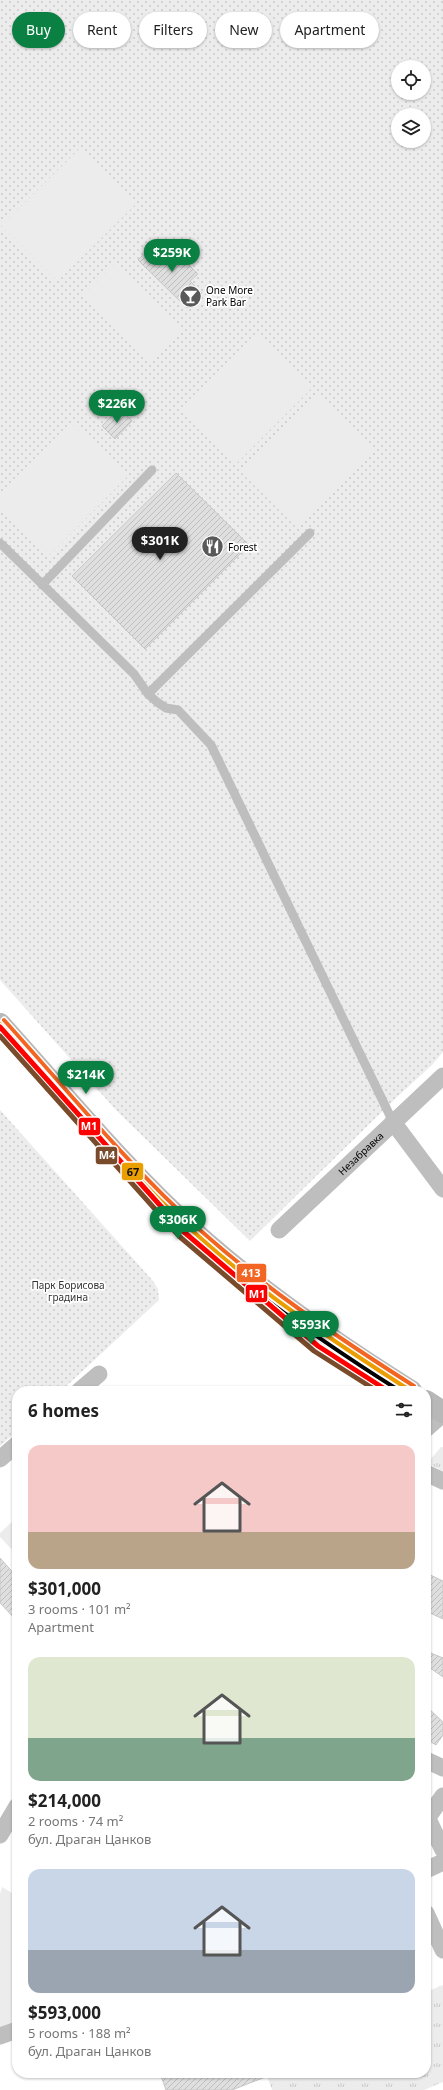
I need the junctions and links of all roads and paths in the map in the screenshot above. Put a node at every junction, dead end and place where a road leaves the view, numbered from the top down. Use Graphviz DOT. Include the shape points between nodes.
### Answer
graph roads {
  1 [pos="152,470"];
  2 [pos="310,533"];
  3 [pos="0,543"];
  4 [pos="42,585"];
  5 [pos="148,694"];
  6 [pos="0,1024"];
  7 [pos="443,1076"];
  8 [pos="393,1122"];
  9 [pos="440,1182"];
  10 [pos="279,1230"];
  11 [pos="99,1374"];
  12 [pos="85,1386"];
  13 [pos="403,1386"];
  14 [pos="431,1405"];
  15 [pos="443,1413"];
  16 [pos="431,1424"];
  17 [pos="12,1448"];
  18 [pos="0,1459"];
  19 [pos="431,1475"];
  20 [pos="443,1481"];
  21 [pos="431,1762"];
  22 [pos="443,1768"];
  23 [pos="443,1796"];
  24 [pos="431,1813"];
  25 [pos="12,1815"];
  26 [pos="431,1827"];
  27 [pos="0,1835"];
  28 [pos="443,1850"];
  29 [pos="443,1862"];
  30 [pos="431,1868"];
  31 [pos="431,1924"];
  32 [pos="443,1950"];
  33 [pos="12,2032"];
  34 [pos="0,2036"];
  1 -- 4 [label="lane"];
  2 -- 5 [label="lane"];
  3 -- 4 [label="lane"];
  4 -- 5 [label="lane" via="134,674"];
  5 -- 8 [label="lane" via="166,708 178,710 210,745"];
  6 -- 13 [label="main road" via="148,1187 195,1233 319,1330"];
  7 -- 8 [label="street, Незабравка"];
  8 -- 9 [label="street"];
  8 -- 10 [label="street, Незабравка"];
  11 -- 12 [label="street"];
  14 -- 15 [label="main road"];
  15 -- 16 [label="street"];
  17 -- 18 [label="street"];
  19 -- 20 [label="street"];
  21 -- 22 [label="street"];
  23 -- 24 [label="street"];
  25 -- 27 [label="street"];
  26 -- 28 [label="street"];
  29 -- 30 [label="street"];
  31 -- 32 [label="street"];
  33 -- 34 [label="street"];
}
